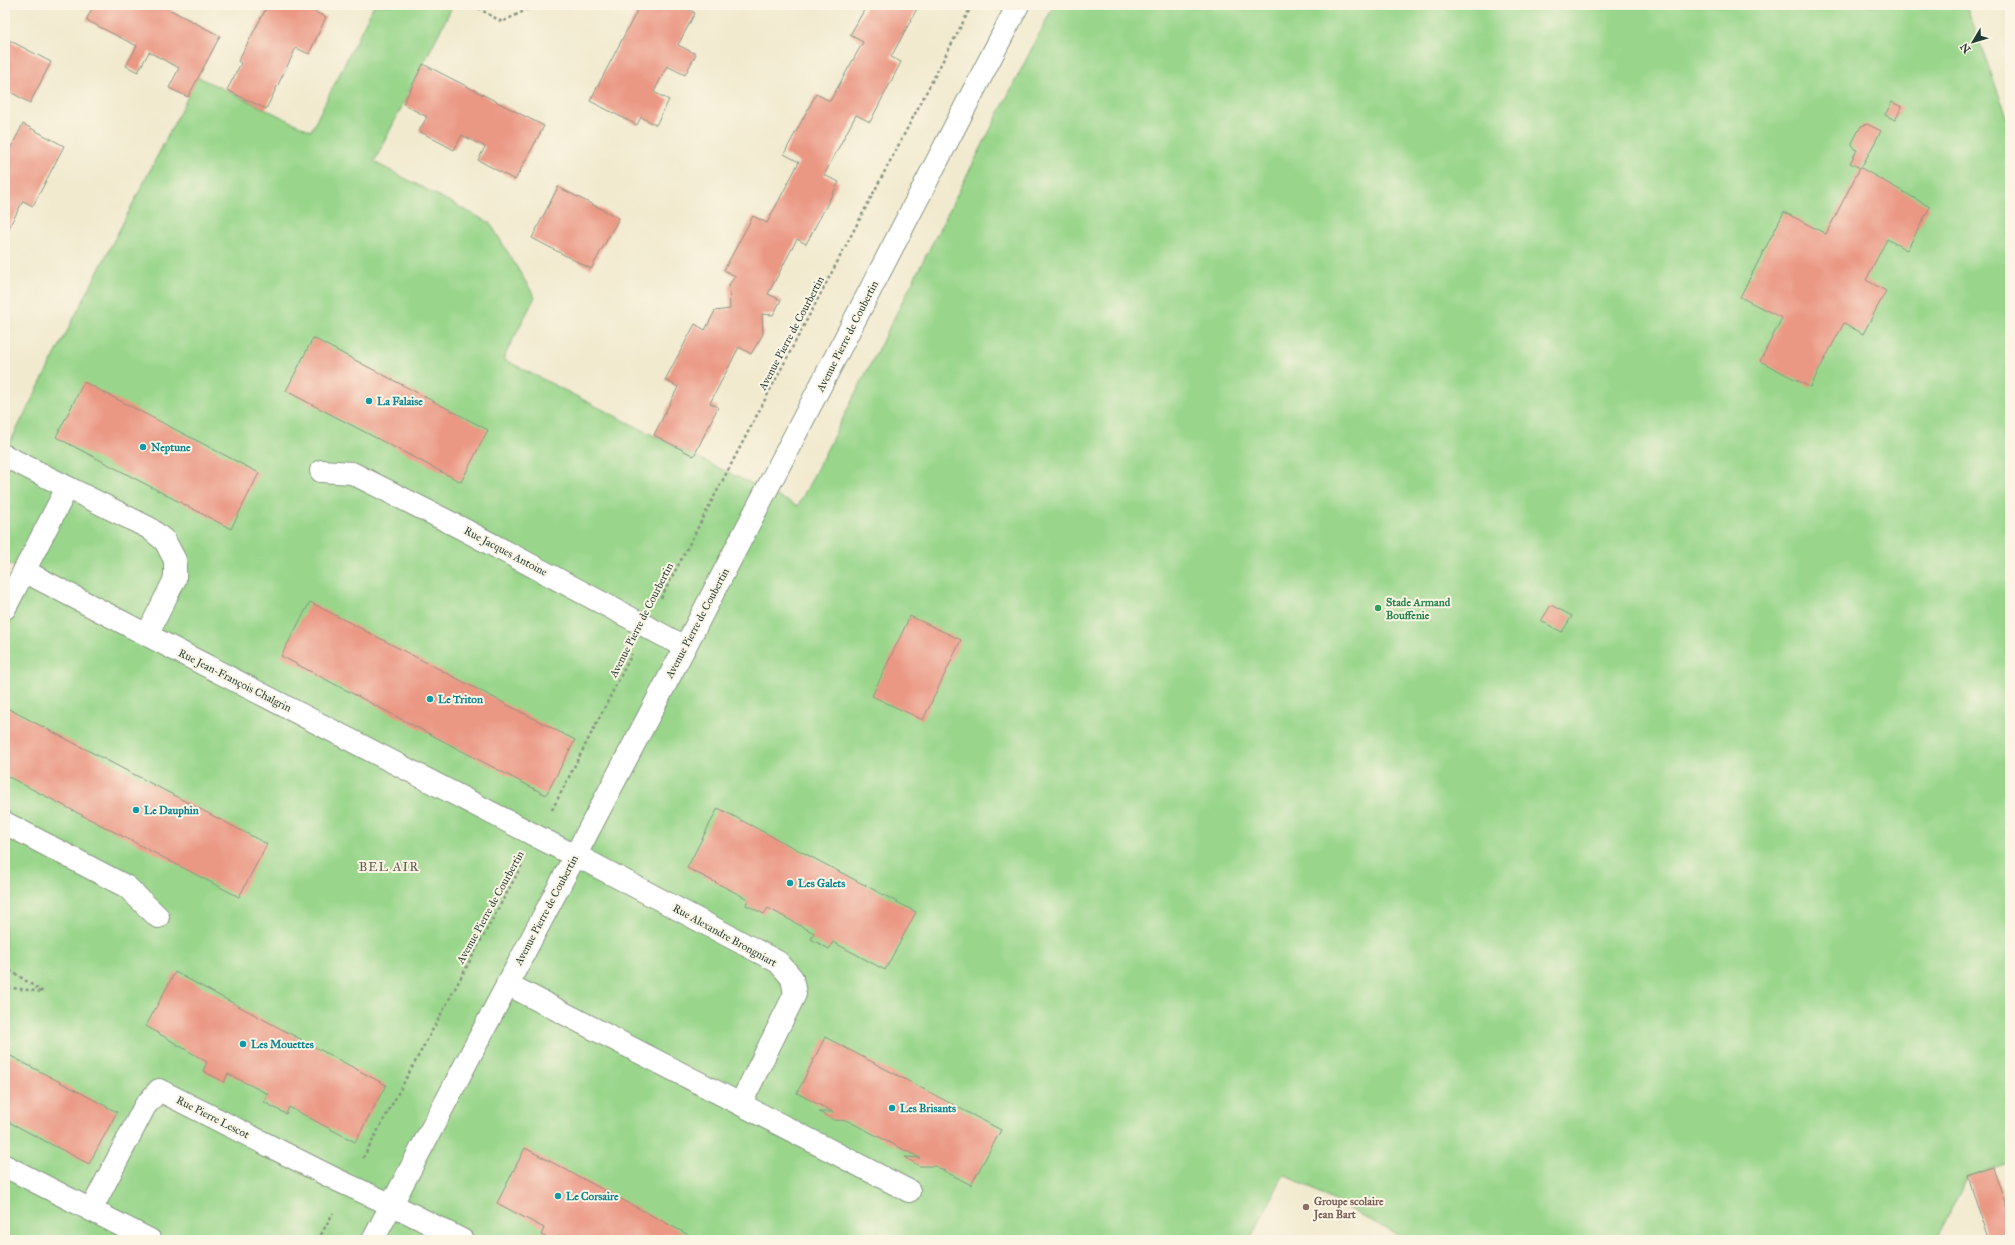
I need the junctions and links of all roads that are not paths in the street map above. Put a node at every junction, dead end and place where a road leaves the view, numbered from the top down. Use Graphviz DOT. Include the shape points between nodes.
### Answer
graph roads {
  1 [pos="1018,5"];
  2 [pos="5,456"];
  3 [pos="321,471"];
  4 [pos="67,488"];
  5 [pos="24,571"];
  6 [pos="5,608"];
  7 [pos="147,635"];
  8 [pos="685,647"];
  9 [pos="5,823"];
  10 [pos="575,856"];
  11 [pos="158,917"];
  12 [pos="507,984"];
  13 [pos="741,1103"];
  14 [pos="5,1166"];
  15 [pos="909,1191"];
  16 [pos="391,1205"];
  17 [pos="91,1210"];
  18 [pos="150,1240"];
  19 [pos="373,1240"];
  20 [pos="462,1240"];
  1 -- 8 [label="street, Avenue Pierre de Coubertin"];
  2 -- 4 [label="street"];
  3 -- 8 [label="street, Rue Jacques Antoine" via="352,473"];
  4 -- 5 [label="street"];
  4 -- 7 [label="street" via="149,528 165,541 175,560 175,579"];
  5 -- 6 [label="street"];
  5 -- 7 [label="street, Rue Jean-François Chalgrin"];
  7 -- 10 [label="street, Rue Jean-François Chalgrin"];
  8 -- 10 [label="street, Avenue Pierre de Coubertin"];
  9 -- 11 [label="street" via="127,887"];
  10 -- 12 [label="street, Avenue Pierre de Coubertin"];
  10 -- 13 [label="street, Rue Alexandre Brongniart" via="778,962 792,978 794,994"];
  12 -- 13 [label="street"];
  12 -- 16 [label="street, Avenue Pierre de Coubertin"];
  13 -- 15 [label="street"];
  14 -- 17 [label="street"];
  16 -- 17 [label="street, Rue Pierre Lescot" via="159,1090 145,1106"];
  16 -- 19 [label="street, Avenue Pierre de Coubertin"];
  16 -- 20 [label="street, Rue Pierre Lescot"];
  17 -- 18 [label="street"];
}
